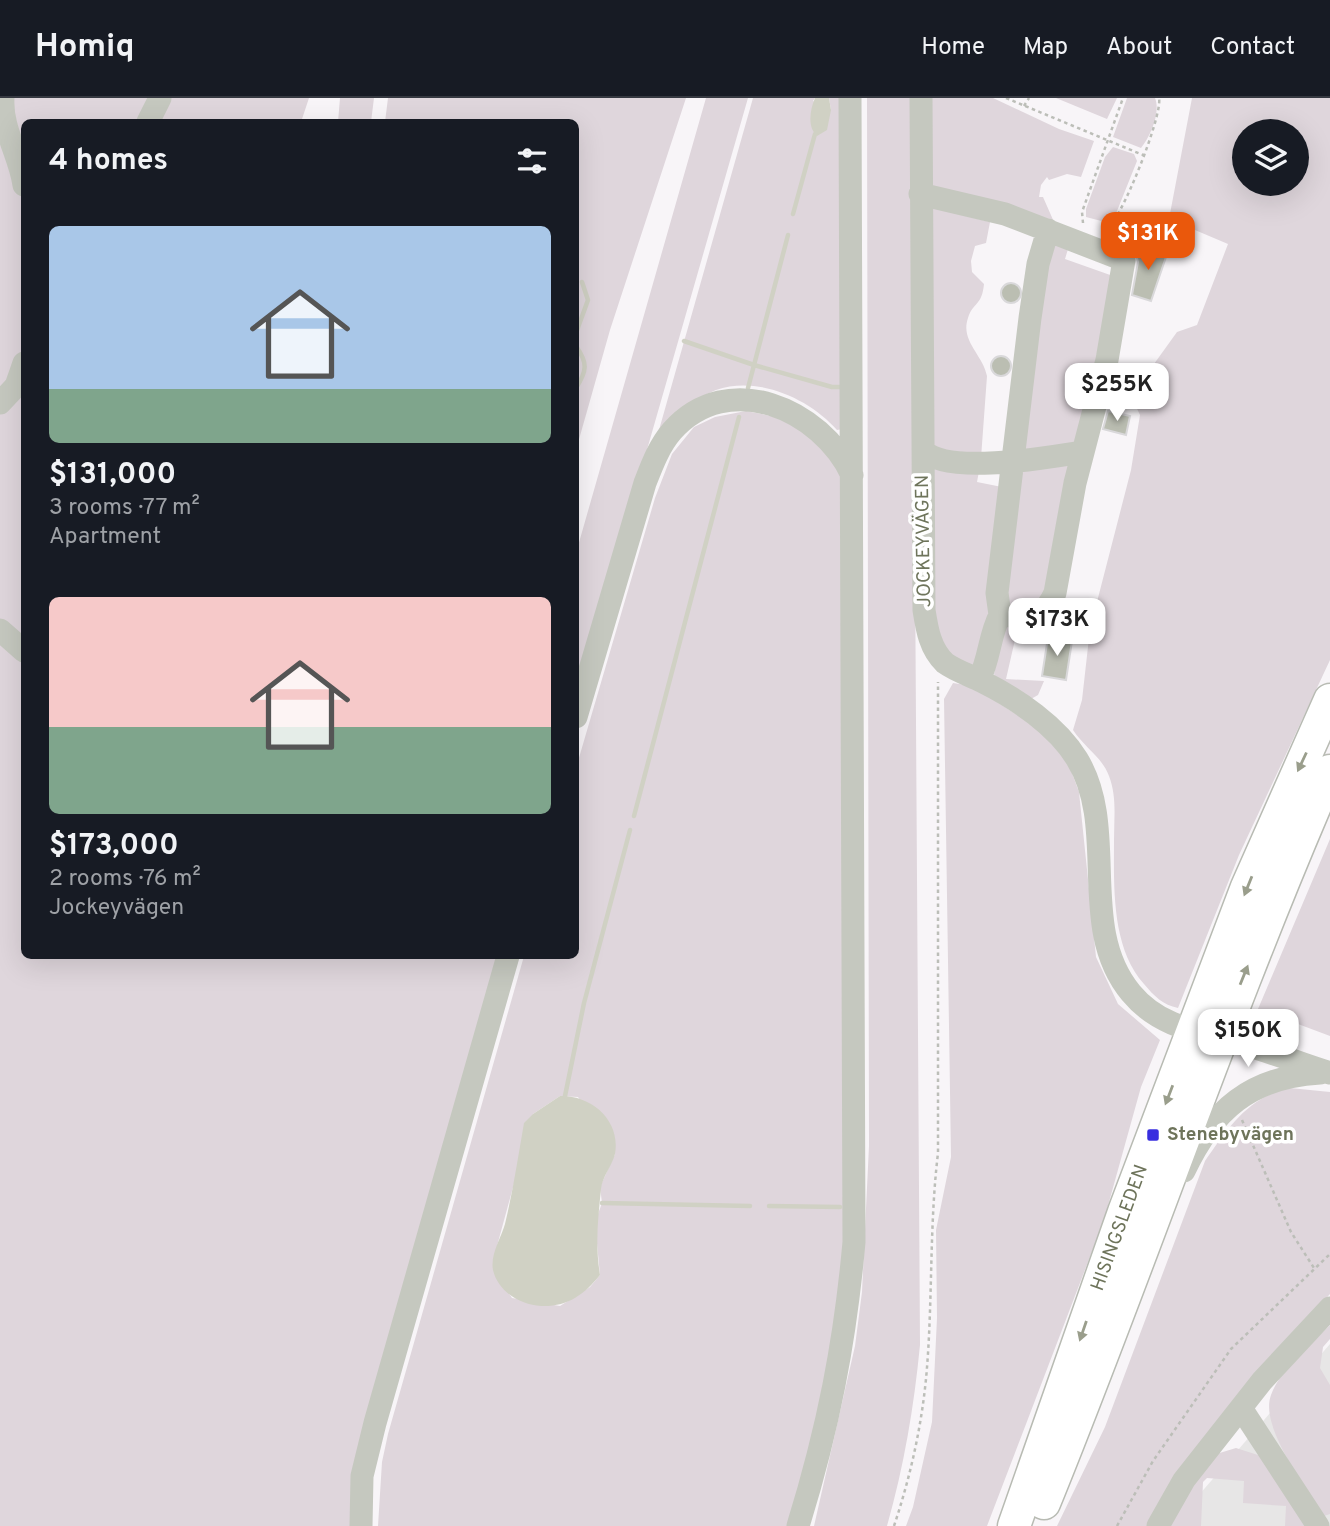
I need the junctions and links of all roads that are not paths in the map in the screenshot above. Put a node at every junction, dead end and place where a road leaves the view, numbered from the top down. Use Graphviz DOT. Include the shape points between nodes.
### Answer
graph roads {
  1 [pos="3,98"];
  2 [pos="160,98"];
  3 [pos="850,98"];
  4 [pos="922,98"];
  5 [pos="150,119"];
  6 [pos="21,166"];
  7 [pos="920,194"];
  8 [pos="1048,230"];
  9 [pos="21,372"];
  10 [pos="0,403"];
  11 [pos="923,450"];
  12 [pos="1082,452"];
  13 [pos="1014,461"];
  14 [pos="852,475"];
  15 [pos="1000,615"];
  16 [pos="0,630"];
  17 [pos="21,648"];
  18 [pos="979,680"];
  19 [pos="1330,701"];
  20 [pos="579,707"];
  21 [pos="1330,771"];
  22 [pos="507,959"];
  23 [pos="1207,1035"];
  24 [pos="1330,1073"];
  25 [pos="1142,1250"];
  26 [pos="1330,1308"];
  27 [pos="1241,1408"];
  28 [pos="1027,1519"];
  29 [pos="361,1526"];
  30 [pos="799,1526"];
  31 [pos="1158,1526"];
  32 [pos="1318,1526"];
  1 -- 6 [label="street" via="4,123"];
  2 -- 5 [label="street"];
  3 -- 14 [label="street"];
  4 -- 7 [label="street, JOCKEYVÄGEN"];
  7 -- 8 [label="street"];
  7 -- 11 [label="street, JOCKEYVÄGEN"];
  8 -- 12 [label="street" via="1124,260 1107,360"];
  8 -- 13 [label="street" via="1036,278"];
  9 -- 10 [label="street" via="16,386"];
  11 -- 13 [label="street" via="941,461"];
  11 -- 18 [label="street, JOCKEYVÄGEN" via="924,610 934,649 946,663"];
  12 -- 13 [label="street"];
  12 -- 15 [label="street" via="1049,607 1036,616"];
  13 -- 15 [label="street" via="997,593"];
  14 -- 20 [label="street" via="844,456 815,427 767,402 722,403 673,429 645,483"];
  14 -- 30 [label="street" via="854,1242 840,1368"];
  15 -- 18 [label="street" via="992,629 988,664"];
  16 -- 17 [label="street"];
  18 -- 23 [label="street" via="1040,719 1077,758 1094,806 1104,926 1117,972 1146,1008 1174,1027"];
  19 -- 23 [label="highway, HISINGSLEDEN, one-way" via="1247,887"];
  23 -- 21 [label="highway, HISINGSLEDEN, one-way"];
  22 -- 29 [label="street" via="374,1423 362,1476"];
  23 -- 24 [label="street"];
  23 -- 25 [label="highway, HISINGSLEDEN"];
  23 -- 28 [label="highway, HISINGSLEDEN, one-way" via="1124,1212"];
  24 -- 25 [label="street" via="1265,1082 1231,1104 1202,1137 1161,1224"];
  25 -- 28 [label="highway, HISINGSLEDEN"];
  26 -- 27 [label="street"];
  27 -- 31 [label="street" via="1184,1480"];
  27 -- 32 [label="street"];
}
